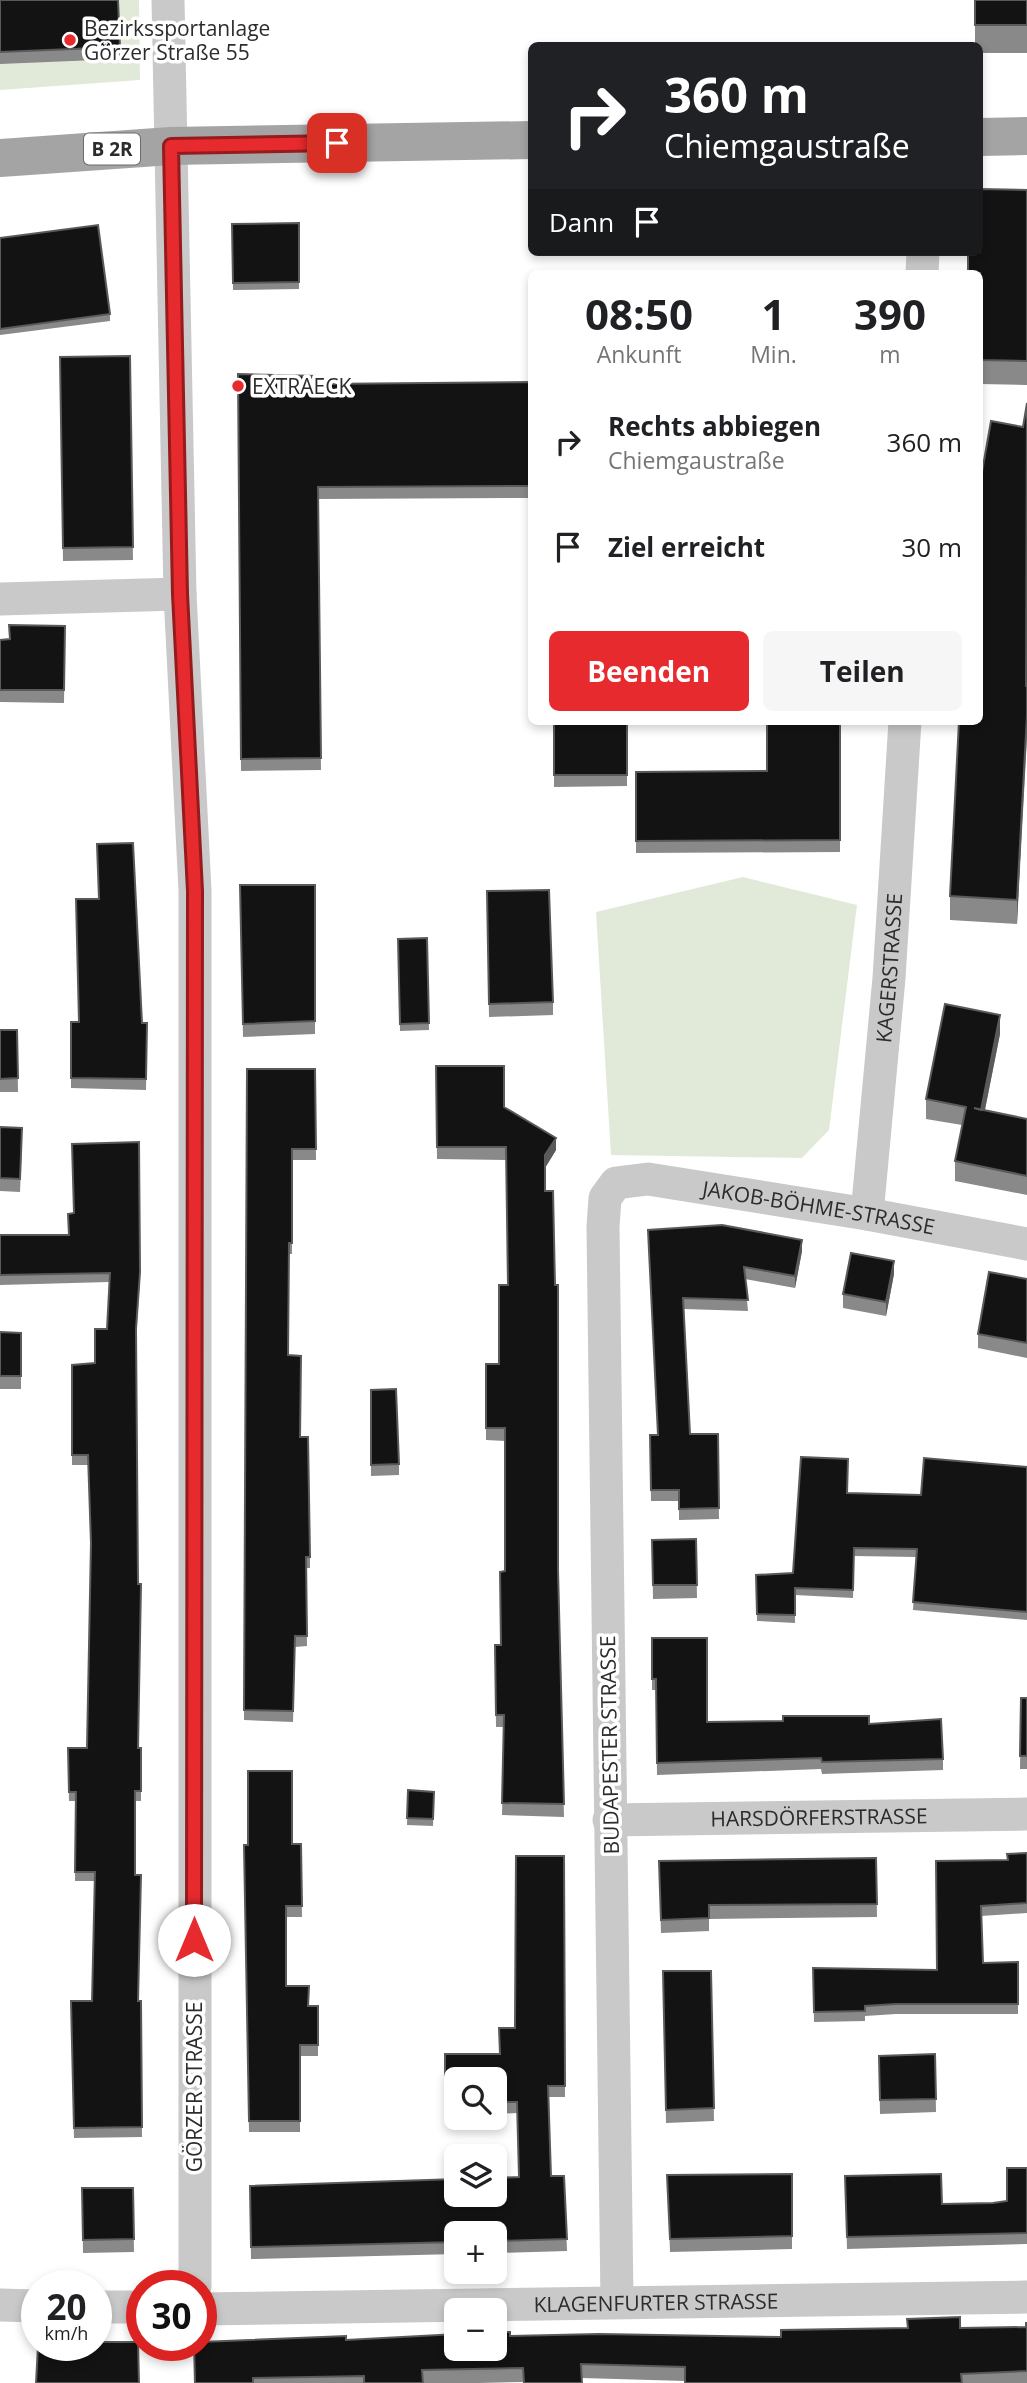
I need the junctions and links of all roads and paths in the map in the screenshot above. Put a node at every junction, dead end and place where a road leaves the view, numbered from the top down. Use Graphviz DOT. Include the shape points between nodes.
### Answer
graph roads {
  1 [pos="169,0"];
  2 [pos="1027,136"];
  3 [pos="983,137"];
  4 [pos="528,141"];
  5 [pos="171,146"];
  6 [pos="0,158"];
  7 [pos="180,594"];
  8 [pos="0,599"];
  9 [pos="905,725"];
  10 [pos="612,1189"];
  11 [pos="867,1214"];
  12 [pos="1027,1244"];
  13 [pos="1027,1814"];
  14 [pos="610,1820"];
  15 [pos="195,2270"];
  16 [pos="1027,2297"];
  17 [pos="617,2302"];
  18 [pos="0,2305"];
  19 [pos="21,2306"];
  20 [pos="217,2309"];
  1 -- 5 [label="street, GÖRZER STRASSE"];
  2 -- 3 [label="main road"];
  4 -- 5 [label="main road, B 2R"];
  5 -- 6 [label="main road, B 2R"];
  5 -- 7 [label="street, GÖRZER STRASSE"];
  7 -- 8 [label="street"];
  7 -- 15 [label="street, GÖRZER STRASSE" via="195,891"];
  9 -- 11 [label="street, KAGERSTRASSE" via="889,978"];
  10 -- 11 [label="street, JAKOB-BÖHME-STRASSE" via="616,1183 648,1179"];
  10 -- 14 [label="street, BUDAPESTER STRASSE" via="606,1198 603,1227"];
  11 -- 12 [label="street, JAKOB-BÖHME-STRASSE"];
  13 -- 14 [label="street, HARSDÖRFERSTRASSE"];
  14 -- 17 [label="street, BUDAPESTER STRASSE"];
  16 -- 17 [label="street, KLAGENFURTER STRASSE"];
  17 -- 20 [label="street, KLAGENFURTER STRASSE"];
  18 -- 19 [label="street"];
}
